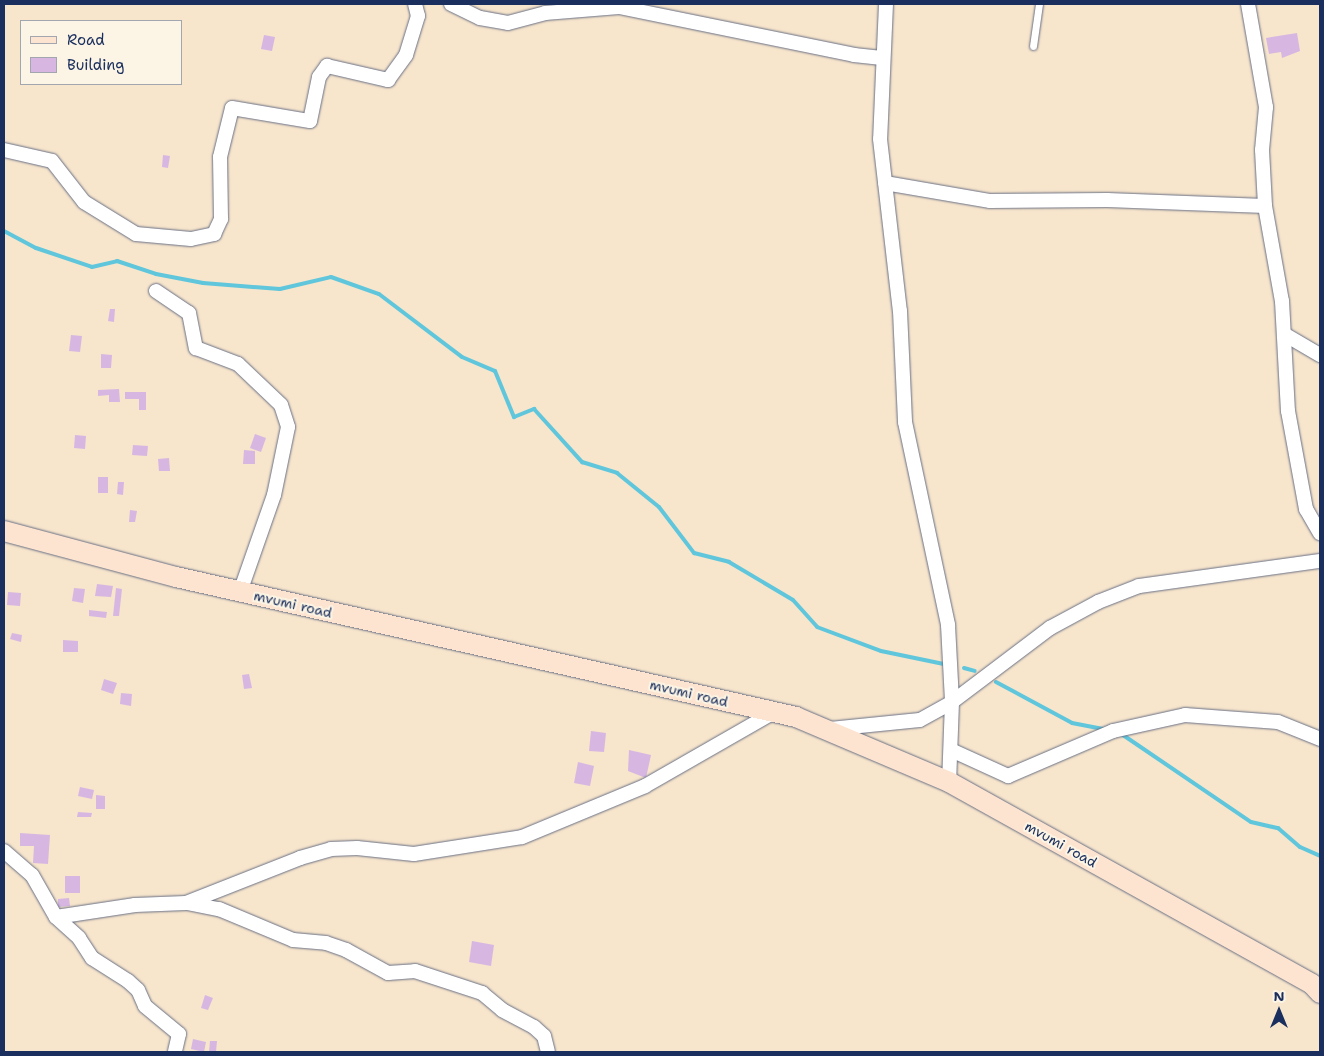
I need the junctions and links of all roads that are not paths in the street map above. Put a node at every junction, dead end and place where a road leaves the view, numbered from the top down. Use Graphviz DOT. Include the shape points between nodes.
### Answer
graph roads {
  1 [pos="415,4"];
  2 [pos="451,4"];
  3 [pos="886,4"];
  4 [pos="1039,4"];
  5 [pos="1248,4"];
  6 [pos="541,9"];
  7 [pos="1033,46"];
  8 [pos="882,58"];
  9 [pos="4,150"];
  10 [pos="885,183"];
  11 [pos="1264,206"];
  12 [pos="156,291"];
  13 [pos="1284,334"];
  14 [pos="1320,355"];
  15 [pos="4,531"];
  16 [pos="1320,533"];
  17 [pos="1320,561"];
  18 [pos="240,592"];
  19 [pos="952,702"];
  20 [pos="774,712"];
  21 [pos="830,729"];
  22 [pos="1320,740"];
  23 [pos="951,750"];
  24 [pos="950,782"];
  25 [pos="4,851"];
  26 [pos="186,903"];
  27 [pos="56,917"];
  28 [pos="1320,993"];
  29 [pos="175,1052"];
  30 [pos="548,1052"];
  1 -- 9 [label="street" via="418,16 406,55 388,80 327,66 320,77 310,121 232,108 220,157 222,219 214,234 191,239 136,234 84,202 52,161"];
  2 -- 6 [label="street" via="480,18 508,23"];
  3 -- 8 [label="street"];
  4 -- 7 [label="lane"];
  5 -- 11 [label="street" via="1266,107 1262,150"];
  6 -- 8 [label="street" via="620,7"];
  8 -- 10 [label="street" via="880,139"];
  10 -- 11 [label="street" via="990,201 1107,200"];
  10 -- 19 [label="street" via="900,311 906,422 948,625"];
  11 -- 13 [label="street" via="1282,301"];
  12 -- 18 [label="street" via="188,312 196,348 238,364 282,406 288,426 274,495"];
  13 -- 14 [label="street"];
  13 -- 16 [label="street" via="1288,411 1306,509"];
  15 -- 18 [label="street, mvumi road"];
  17 -- 19 [label="street" via="1139,586 1098,602 1022,647"];
  18 -- 20 [label="street, mvumi road"];
  19 -- 21 [label="street" via="907,724"];
  19 -- 23 [label="street"];
  20 -- 21 [label="street, mvumi road"];
  20 -- 26 [label="street" via="645,786 522,837 414,854 357,848 331,849"];
  21 -- 24 [label="street, mvumi road"];
  22 -- 23 [label="street" via="1278,722 1185,715 1112,731 1008,776"];
  23 -- 24 [label="street"];
  24 -- 28 [label="street, mvumi road" via="1312,984"];
  25 -- 27 [label="street" via="32,875"];
  26 -- 27 [label="street" via="135,905"];
  26 -- 30 [label="street" via="219,909 293,940 326,943 388,973 415,971 482,993 502,1010 534,1027 544,1036"];
  27 -- 29 [label="street" via="80,938 92,958 128,981 138,990 145,1006 180,1034"];
}
